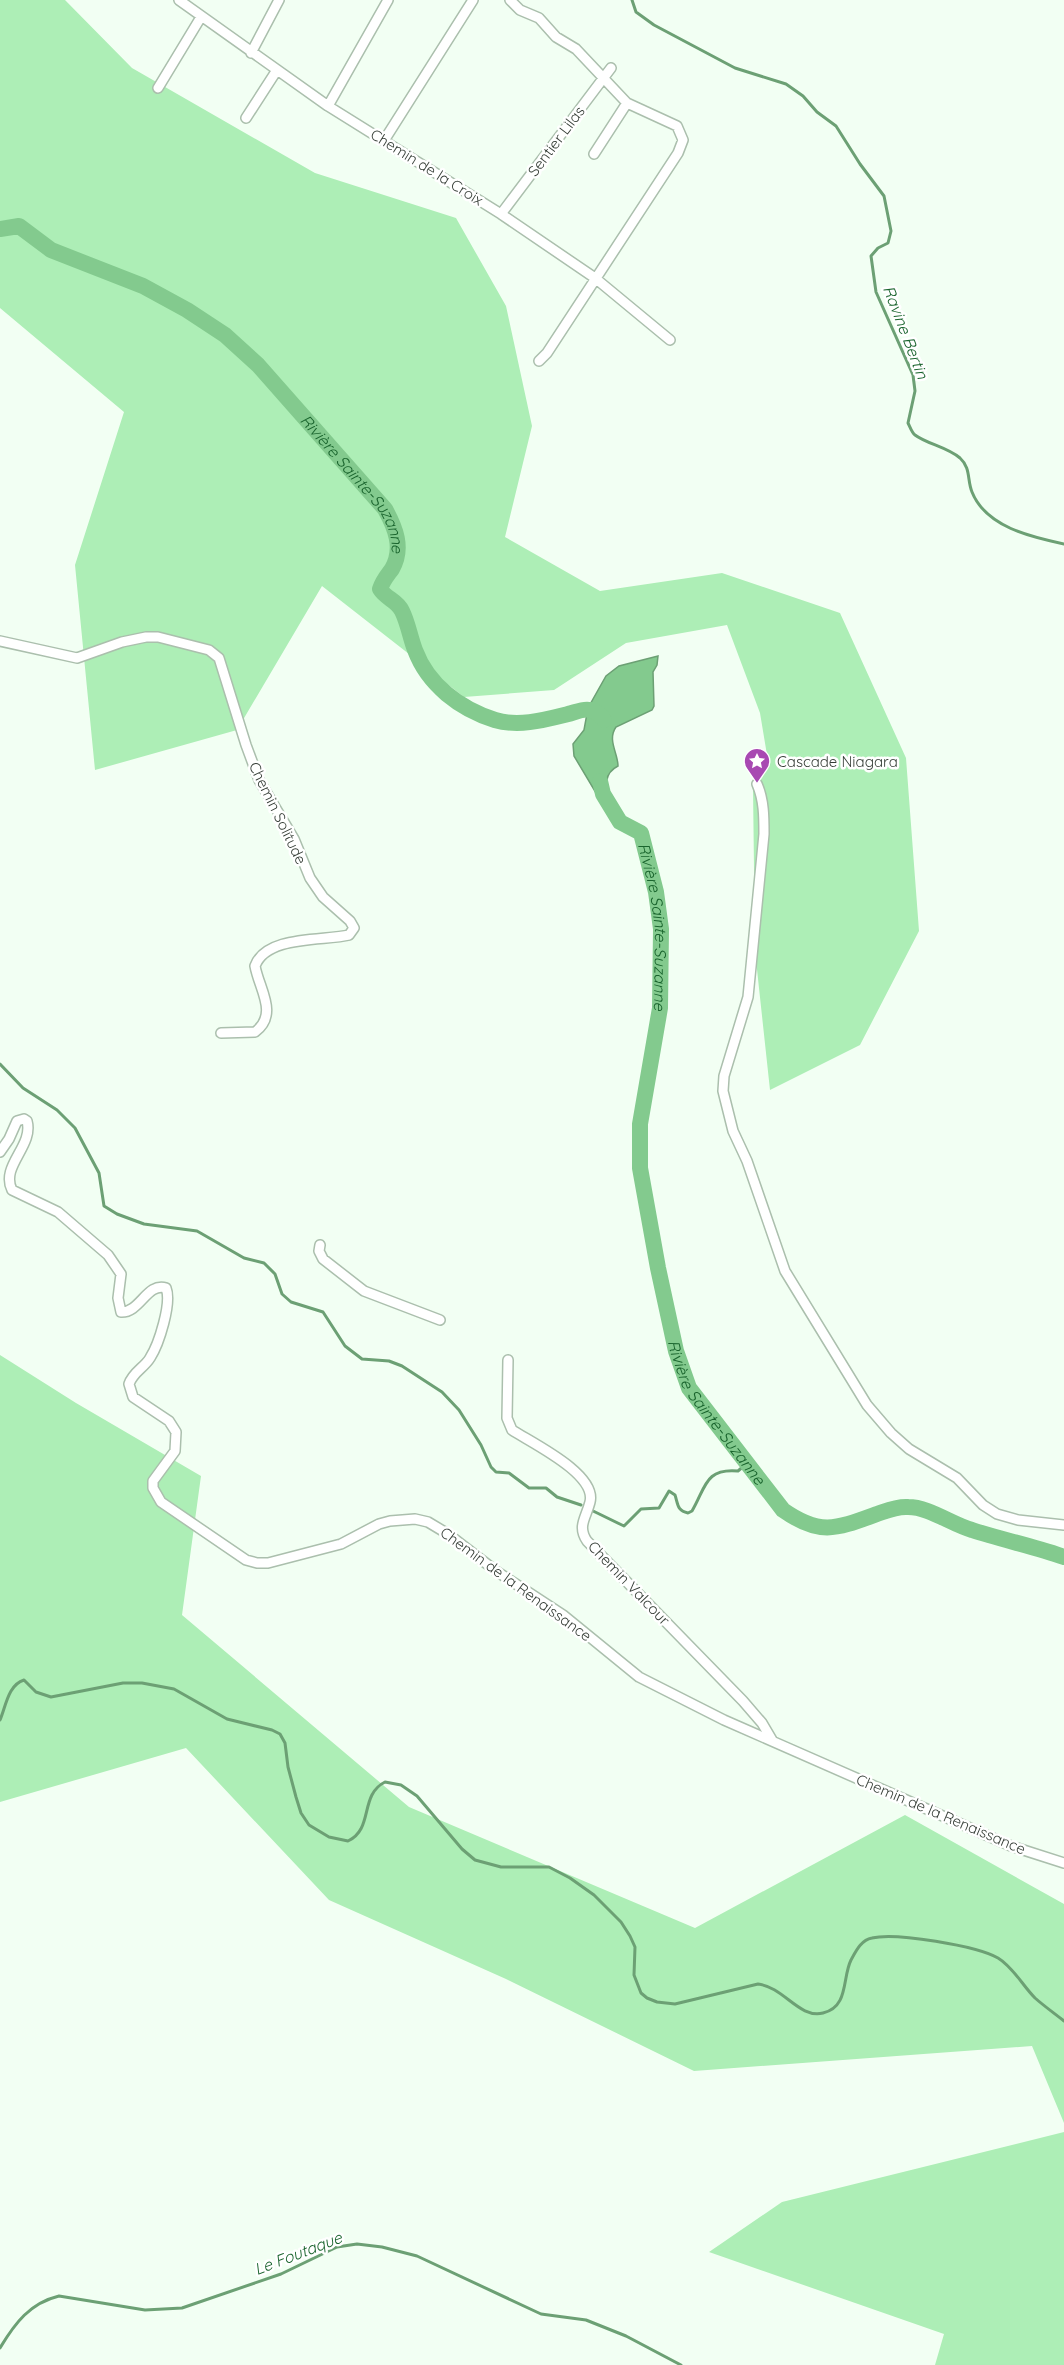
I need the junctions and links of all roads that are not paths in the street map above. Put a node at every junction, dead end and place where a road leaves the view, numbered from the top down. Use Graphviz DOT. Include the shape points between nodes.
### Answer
graph roads {
  1 [pos="179,0"];
  2 [pos="279,0"];
  3 [pos="388,0"];
  4 [pos="473,0"];
  5 [pos="510,0"];
  6 [pos="201,17"];
  7 [pos="251,53"];
  8 [pos="611,68"];
  9 [pos="277,70"];
  10 [pos="604,78"];
  11 [pos="158,88"];
  12 [pos="627,103"];
  13 [pos="328,106"];
  14 [pos="246,118"];
  15 [pos="385,139"];
  16 [pos="594,154"];
  17 [pos="501,214"];
  18 [pos="595,278"];
  19 [pos="670,339"];
  20 [pos="538,361"];
  21 [pos="0,641"];
  22 [pos="757,784"];
  23 [pos="221,1033"];
  24 [pos="0,1152"];
  25 [pos="320,1245"];
  26 [pos="440,1320"];
  27 [pos="508,1360"];
  28 [pos="1064,1525"];
  29 [pos="772,1740"];
  30 [pos="1064,1863"];
  1 -- 6 [label="street, Chemin de la Croix"];
  2 -- 7 [label="street"];
  3 -- 13 [label="street"];
  4 -- 15 [label="street"];
  5 -- 10 [label="street" via="520,10 539,18 556,38 576,49"];
  6 -- 7 [label="street, Chemin de la Croix"];
  6 -- 11 [label="street"];
  7 -- 9 [label="street, Chemin de la Croix"];
  8 -- 10 [label="street, Sentier Lilas"];
  9 -- 13 [label="street, Chemin de la Croix"];
  9 -- 14 [label="street"];
  10 -- 12 [label="street"];
  10 -- 17 [label="street, Sentier Lilas"];
  12 -- 16 [label="street"];
  12 -- 18 [label="street" via="677,126 683,140"];
  13 -- 15 [label="street, Chemin de la Croix"];
  15 -- 17 [label="street, Chemin de la Croix"];
  17 -- 18 [label="street, Chemin de la Croix"];
  18 -- 19 [label="street, Chemin de la Croix"];
  18 -- 20 [label="street"];
  21 -- 23 [label="street, Chemin Solitude" via="77,658 122,642 158,637 209,650 219,658 259,780 294,839 310,878 354,928 341,937 292,941 260,957 255,966 268,1009 266,1020 255,1032"];
  22 -- 28 [label="street" via="764,834 748,998 723,1091 733,1131 785,1271 867,1405 891,1433 909,1449 957,1478 997,1514"];
  24 -- 29 [label="street, Chemin de la Renaissance" via="18,1121 27,1121 28,1135 5,1187 58,1212 108,1254 121,1274 121,1312 132,1309 153,1289 166,1287 167,1308 154,1350 129,1384 133,1397 169,1421 176,1432 175,1451 153,1481 161,1502 236,1554 257,1563 341,1544 390,1521 428,1522 563,1615 639,1677"];
  25 -- 26 [label="street" via="323,1259 364,1291"];
  27 -- 29 [label="street, Chemin Valcour" via="507,1412 512,1430 564,1463 588,1485 591,1501 581,1527 587,1541 743,1701"];
  29 -- 30 [label="street, Chemin de la Renaissance" via="1011,1846"];
}
